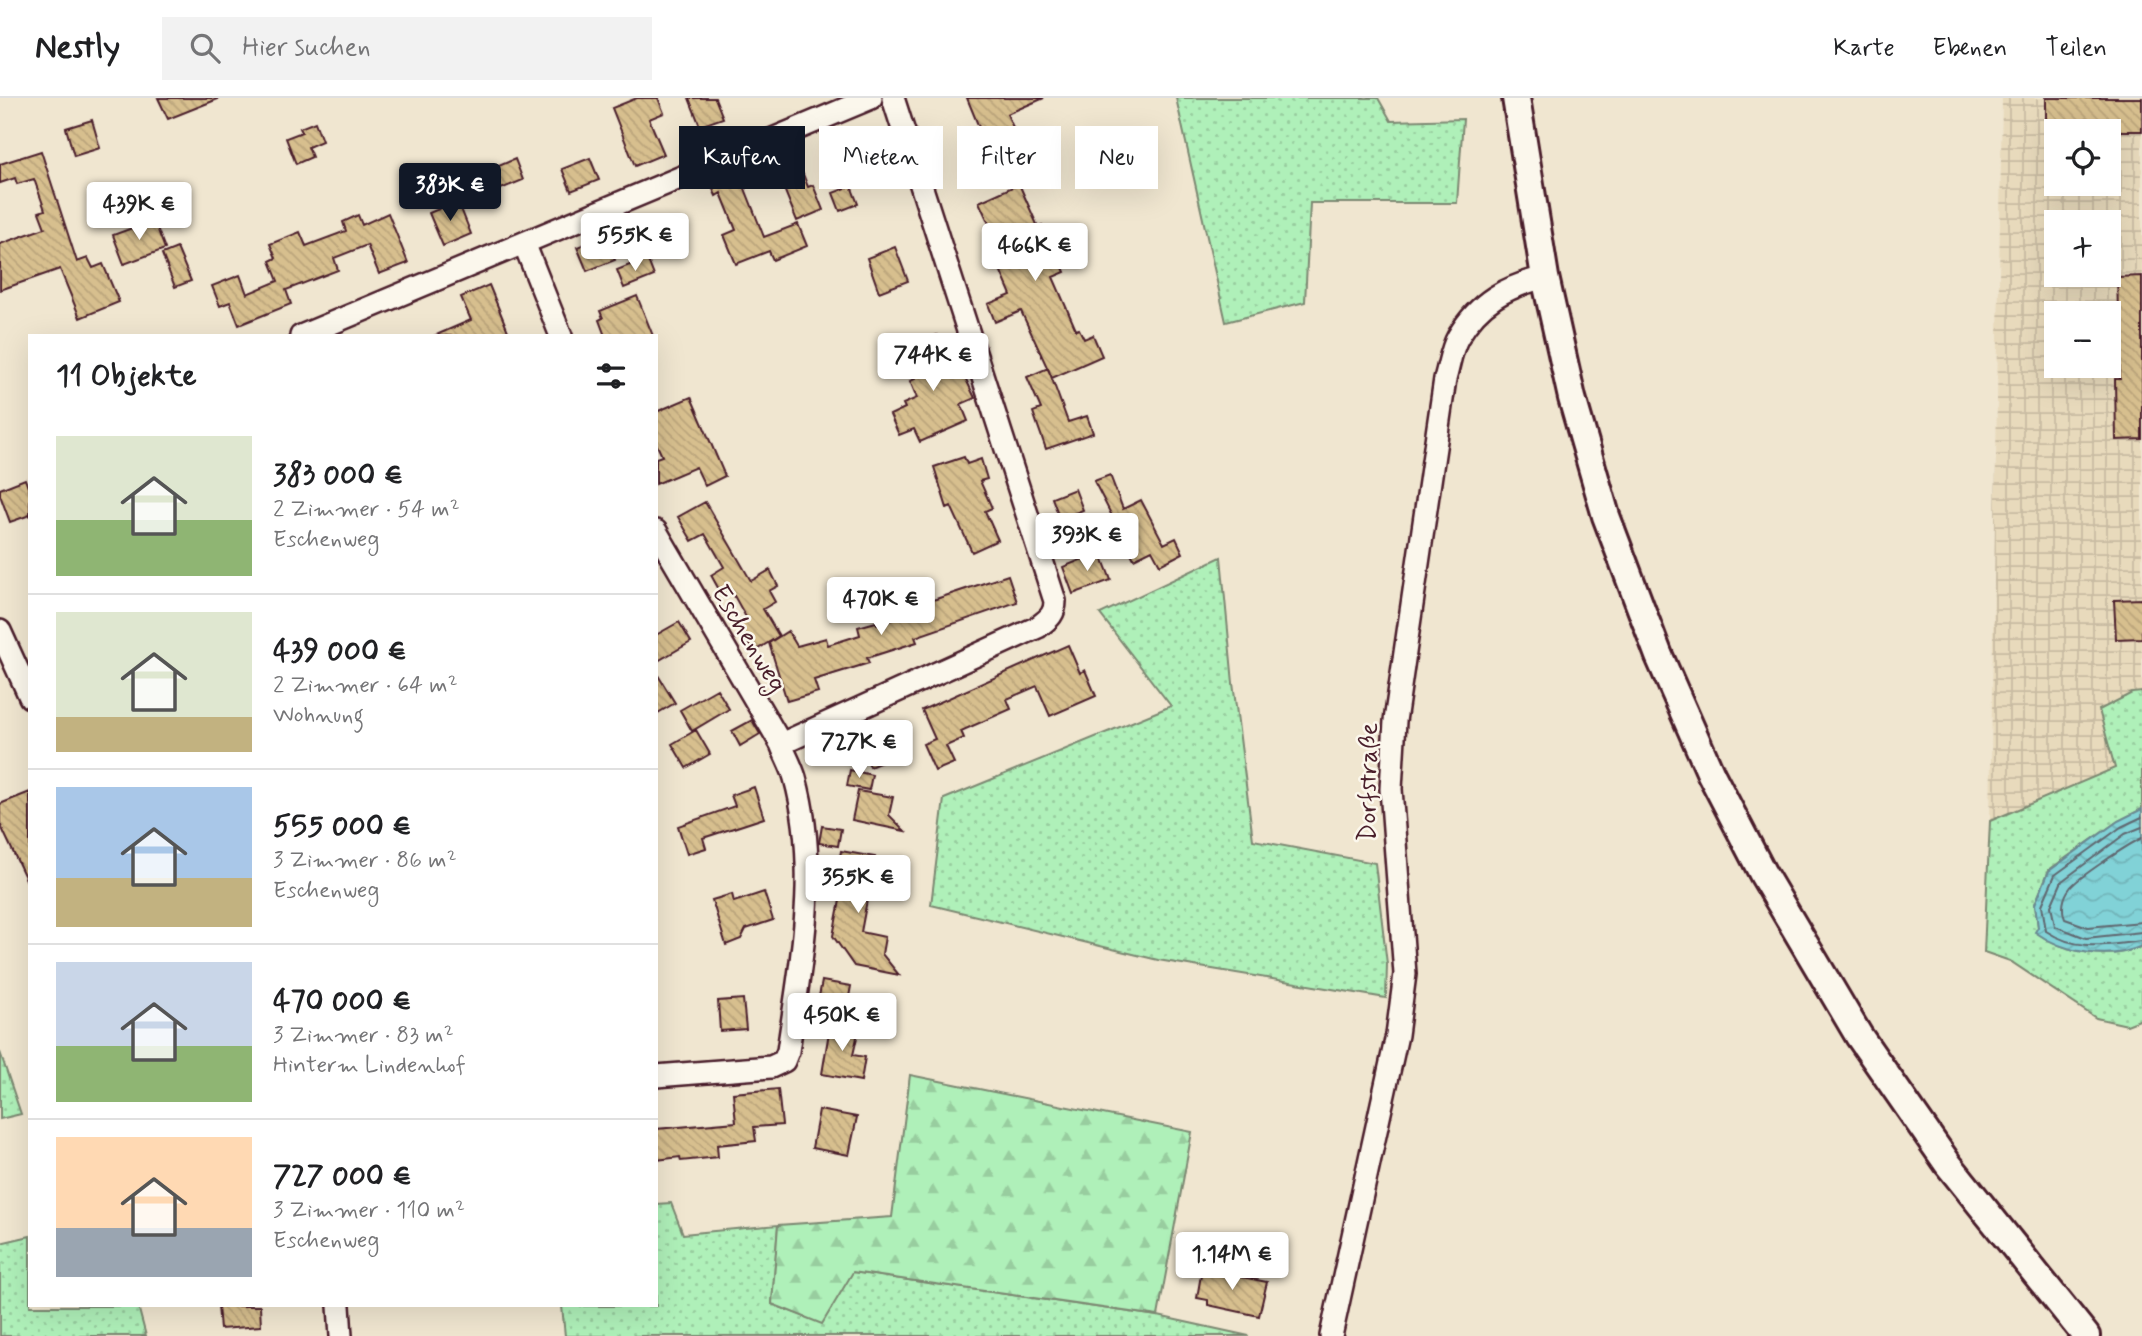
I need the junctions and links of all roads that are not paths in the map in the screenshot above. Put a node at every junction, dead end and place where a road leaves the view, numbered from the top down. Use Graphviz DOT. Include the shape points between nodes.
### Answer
graph roads {
  1 [pos="871,98"];
  2 [pos="893,98"];
  3 [pos="1516,98"];
  4 [pos="524,243"];
  5 [pos="1545,276"];
  6 [pos="306,334"];
  7 [pos="561,334"];
  8 [pos="658,534"];
  9 [pos="0,631"];
  10 [pos="28,693"];
  11 [pos="780,744"];
  12 [pos="658,1076"];
  13 [pos="339,1307"];
  14 [pos="341,1336"];
  15 [pos="1331,1336"];
  16 [pos="2086,1336"];
  1 -- 4 [label="street"];
  2 -- 11 [label="street" via="1055,610 1038,627"];
  3 -- 5 [label="main road"];
  4 -- 6 [label="street"];
  4 -- 7 [label="street"];
  5 -- 15 [label="street, Dorfstraße" via="1492,297 1457,338 1445,379 1395,721 1391,789 1405,974 1397,1035"];
  5 -- 16 [label="main road" via="1572,398 1606,516 1659,656 1711,774 1858,1036 1948,1164"];
  8 -- 11 [label="street, Eschenweg"];
  9 -- 10 [label="street"];
  11 -- 12 [label="street, Eschenweg" via="795,777 809,884 788,1051 784,1060 771,1067"];
  13 -- 14 [label="street"];
}
